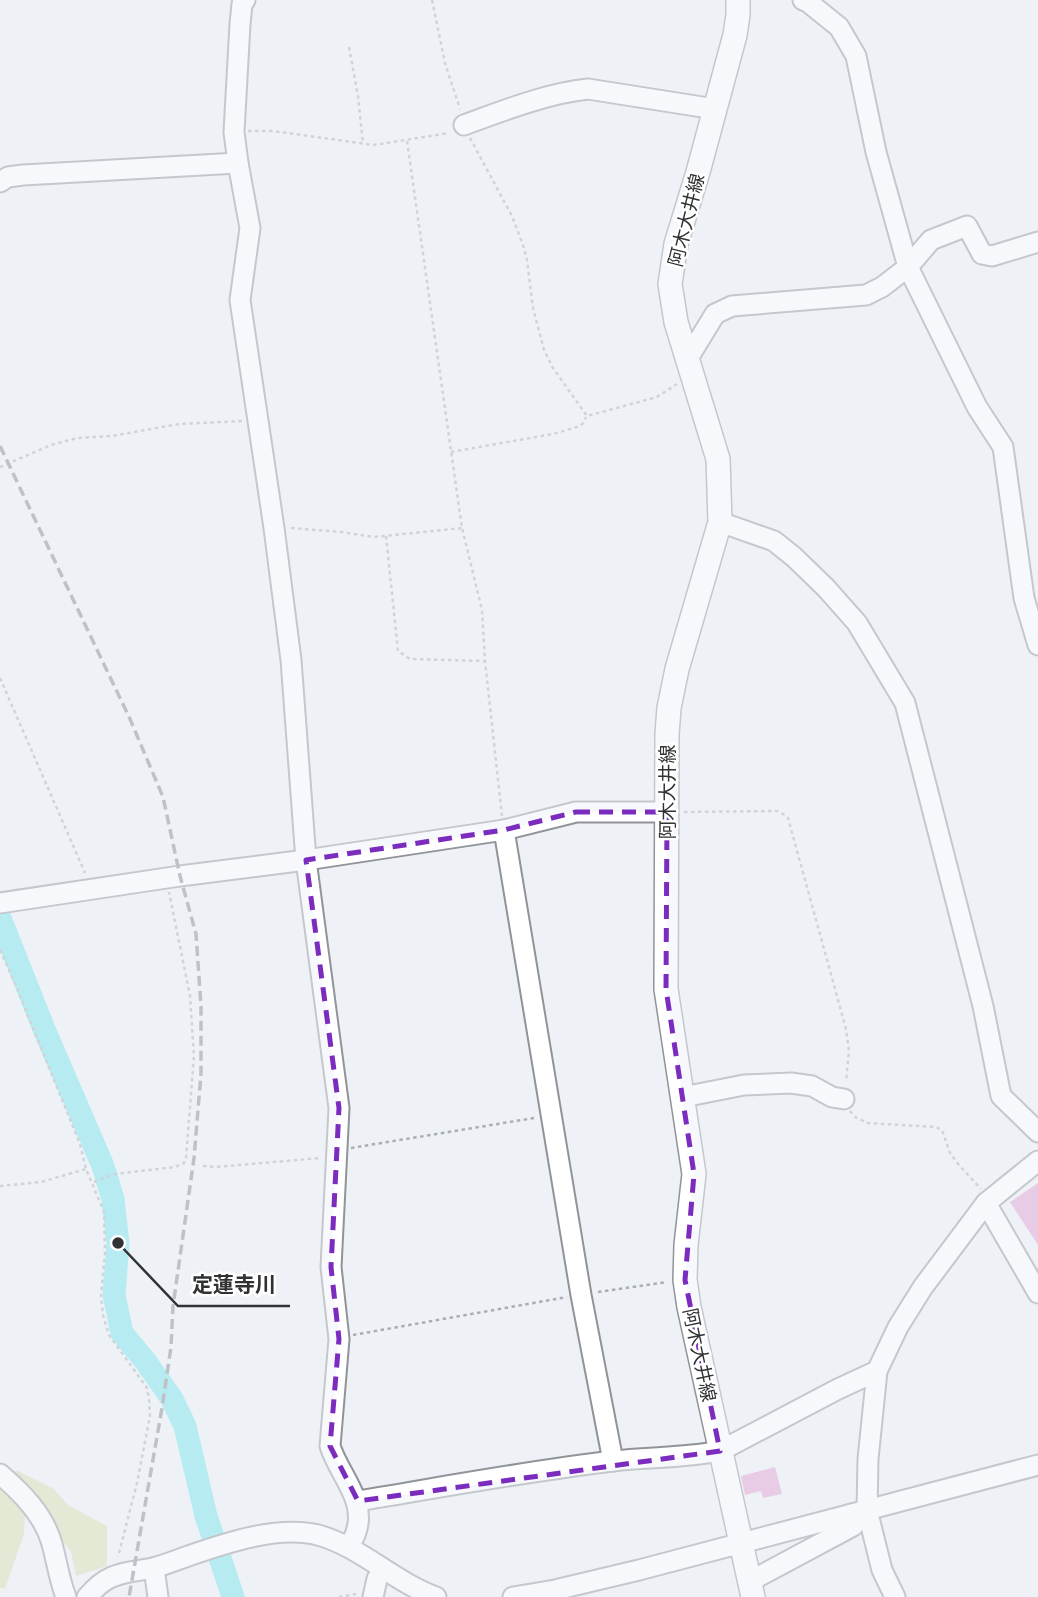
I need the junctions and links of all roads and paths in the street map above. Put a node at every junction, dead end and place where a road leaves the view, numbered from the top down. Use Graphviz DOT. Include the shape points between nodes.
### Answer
graph roads {
  1 [pos="245,0"];
  2 [pos="432,0"];
  3 [pos="737,0"];
  4 [pos="803,0"];
  5 [pos="349,47"];
  6 [pos="715,109"];
  7 [pos="464,127"];
  8 [pos="234,132"];
  9 [pos="407,141"];
  10 [pos="363,144"];
  11 [pos="238,163"];
  12 [pos="0,182"];
  13 [pos="1038,242"];
  14 [pos="908,267"];
  15 [pos="689,367"];
  16 [pos="587,416"];
  17 [pos="257,421"];
  18 [pos="451,452"];
  19 [pos="0,467"];
  20 [pos="720,522"];
  21 [pos="461,528"];
  22 [pos="274,530"];
  23 [pos="386,536"];
  24 [pos="1038,645"];
  25 [pos="485,661"];
  26 [pos="0,678"];
  27 [pos="667,812"];
  28 [pos="504,830"];
  29 [pos="306,860"];
  30 [pos="166,878"];
  31 [pos="92,889"];
  32 [pos="1,902"];
  33 [pos="0,950"];
  34 [pos="683,1097"];
  35 [pos="844,1099"];
  36 [pos="551,1115"];
  37 [pos="1038,1132"];
  38 [pos="337,1154"];
  39 [pos="1038,1161"];
  40 [pos="203,1166"];
  41 [pos="86,1169"];
  42 [pos="93,1182"];
  43 [pos="0,1186"];
  44 [pos="988,1201"];
  45 [pos="999,1226"];
  46 [pos="968,1227"];
  47 [pos="685,1280"];
  48 [pos="1038,1293"];
  49 [pos="582,1295"];
  50 [pos="339,1337"];
  51 [pos="877,1371"];
  52 [pos="720,1451"];
  53 [pos="613,1461"];
  54 [pos="1038,1465"];
  55 [pos="0,1474"];
  56 [pos="358,1501"];
  57 [pos="859,1512"];
  58 [pos="741,1543"];
  59 [pos="348,1547"];
  60 [pos="154,1568"];
  61 [pos="383,1569"];
  62 [pos="120,1575"];
  63 [pos="751,1589"];
  64 [pos="66,1597"];
  65 [pos="87,1597"];
  66 [pos="158,1597"];
  67 [pos="373,1597"];
  68 [pos="436,1597"];
  69 [pos="513,1597"];
  70 [pos="895,1597"];
  1 -- 8 [label="street"];
  2 -- 7 [label="path"];
  3 -- 6 [label="main road, 阿木大井線" via="735,35"];
  4 -- 14 [label="street" via="839,27 856,56 876,152"];
  5 -- 10 [label="path"];
  6 -- 7 [label="street" via="574,90"];
  6 -- 15 [label="main road, 阿木大井線" via="676,244 670,284"];
  7 -- 9 [label="path"];
  7 -- 16 [label="path" via="523,245 544,350"];
  8 -- 10 [label="path" via="273,131"];
  8 -- 11 [label="street"];
  9 -- 10 [label="path"];
  9 -- 18 [label="path"];
  11 -- 12 [label="street" via="23,175"];
  11 -- 17 [label="street" via="250,228 240,300"];
  13 -- 14 [label="street" via="992,256 982,254 967,226 931,240"];
  14 -- 15 [label="street" via="866,295 732,306 715,313"];
  14 -- 24 [label="street" via="977,407 1003,447 1024,598"];
  15 -- 16 [label="path" via="657,397"];
  15 -- 20 [label="main road, 阿木大井線" via="718,459"];
  16 -- 18 [label="path" via="580,426 553,434"];
  17 -- 19 [label="path" via="178,424 77,438"];
  17 -- 22 [label="street"];
  18 -- 21 [label="path"];
  20 -- 27 [label="main road, 阿木大井線" via="674,684 667,734"];
  20 -- 37 [label="street" via="774,541 826,588 857,623 905,703 983,1006 1001,1096"];
  21 -- 23 [label="path"];
  21 -- 25 [label="path" via="482,610"];
  22 -- 23 [label="path"];
  22 -- 29 [label="street"];
  23 -- 25 [label="path" via="398,651 410,659"];
  25 -- 28 [label="path"];
  26 -- 31 [label="path"];
  27 -- 28 [label="street" via="576,812"];
  27 -- 34 [label="main road, 阿木大井線" via="666,989"];
  27 -- 35 [label="path" via="777,811 788,818 846,1029 849,1051"];
  28 -- 29 [label="street"];
  28 -- 36 [label="street"];
  29 -- 30 [label="street"];
  29 -- 38 [label="street" via="339,1108"];
  30 -- 31 [label="street"];
  30 -- 42 [label="path" via="190,996 194,1056 186,1158 176,1167 115,1174"];
  31 -- 32 [label="street"];
  33 -- 41 [label="path" via="80,1144"];
  34 -- 35 [label="street" via="744,1085 791,1083"];
  34 -- 47 [label="main road, 阿木大井線" via="694,1174"];
  35 -- 44 [label="path" via="850,1111 868,1123 942,1130 950,1153"];
  36 -- 38 [label="path"];
  36 -- 49 [label="street"];
  38 -- 40 [label="path"];
  38 -- 50 [label="street" via="331,1267"];
  39 -- 44 [label="street"];
  41 -- 42 [label="path"];
  41 -- 43 [label="path" via="41,1182"];
  42 -- 62 [label="path" via="104,1212 103,1315 110,1335 147,1388 149,1399 137,1483 118,1555"];
  44 -- 45 [label="street"];
  44 -- 46 [label="street"];
  45 -- 46 [label="street"];
  45 -- 48 [label="street"];
  46 -- 51 [label="street" via="923,1287"];
  47 -- 49 [label="path"];
  47 -- 52 [label="main road, 阿木大井線"];
  49 -- 50 [label="path"];
  49 -- 53 [label="street"];
  50 -- 56 [label="street" via="330,1446"];
  51 -- 52 [label="street"];
  51 -- 57 [label="street"];
  52 -- 53 [label="street"];
  52 -- 58 [label="main road, 阿木大井線"];
  53 -- 56 [label="street"];
  54 -- 57 [label="street"];
  55 -- 64 [label="street" via="36,1510 51,1541"];
  56 -- 59 [label="street" via="356,1532"];
  57 -- 58 [label="street"];
  57 -- 63 [label="street" via="853,1526 756,1578"];
  57 -- 70 [label="street"];
  58 -- 63 [label="main road, 阿木大井線"];
  58 -- 69 [label="street"];
  59 -- 60 [label="street" via="317,1535 268,1534"];
  59 -- 61 [label="street"];
  60 -- 62 [label="street"];
  60 -- 66 [label="street"];
  61 -- 67 [label="street"];
  61 -- 68 [label="street"];
  62 -- 65 [label="street" via="94,1588"];
}
